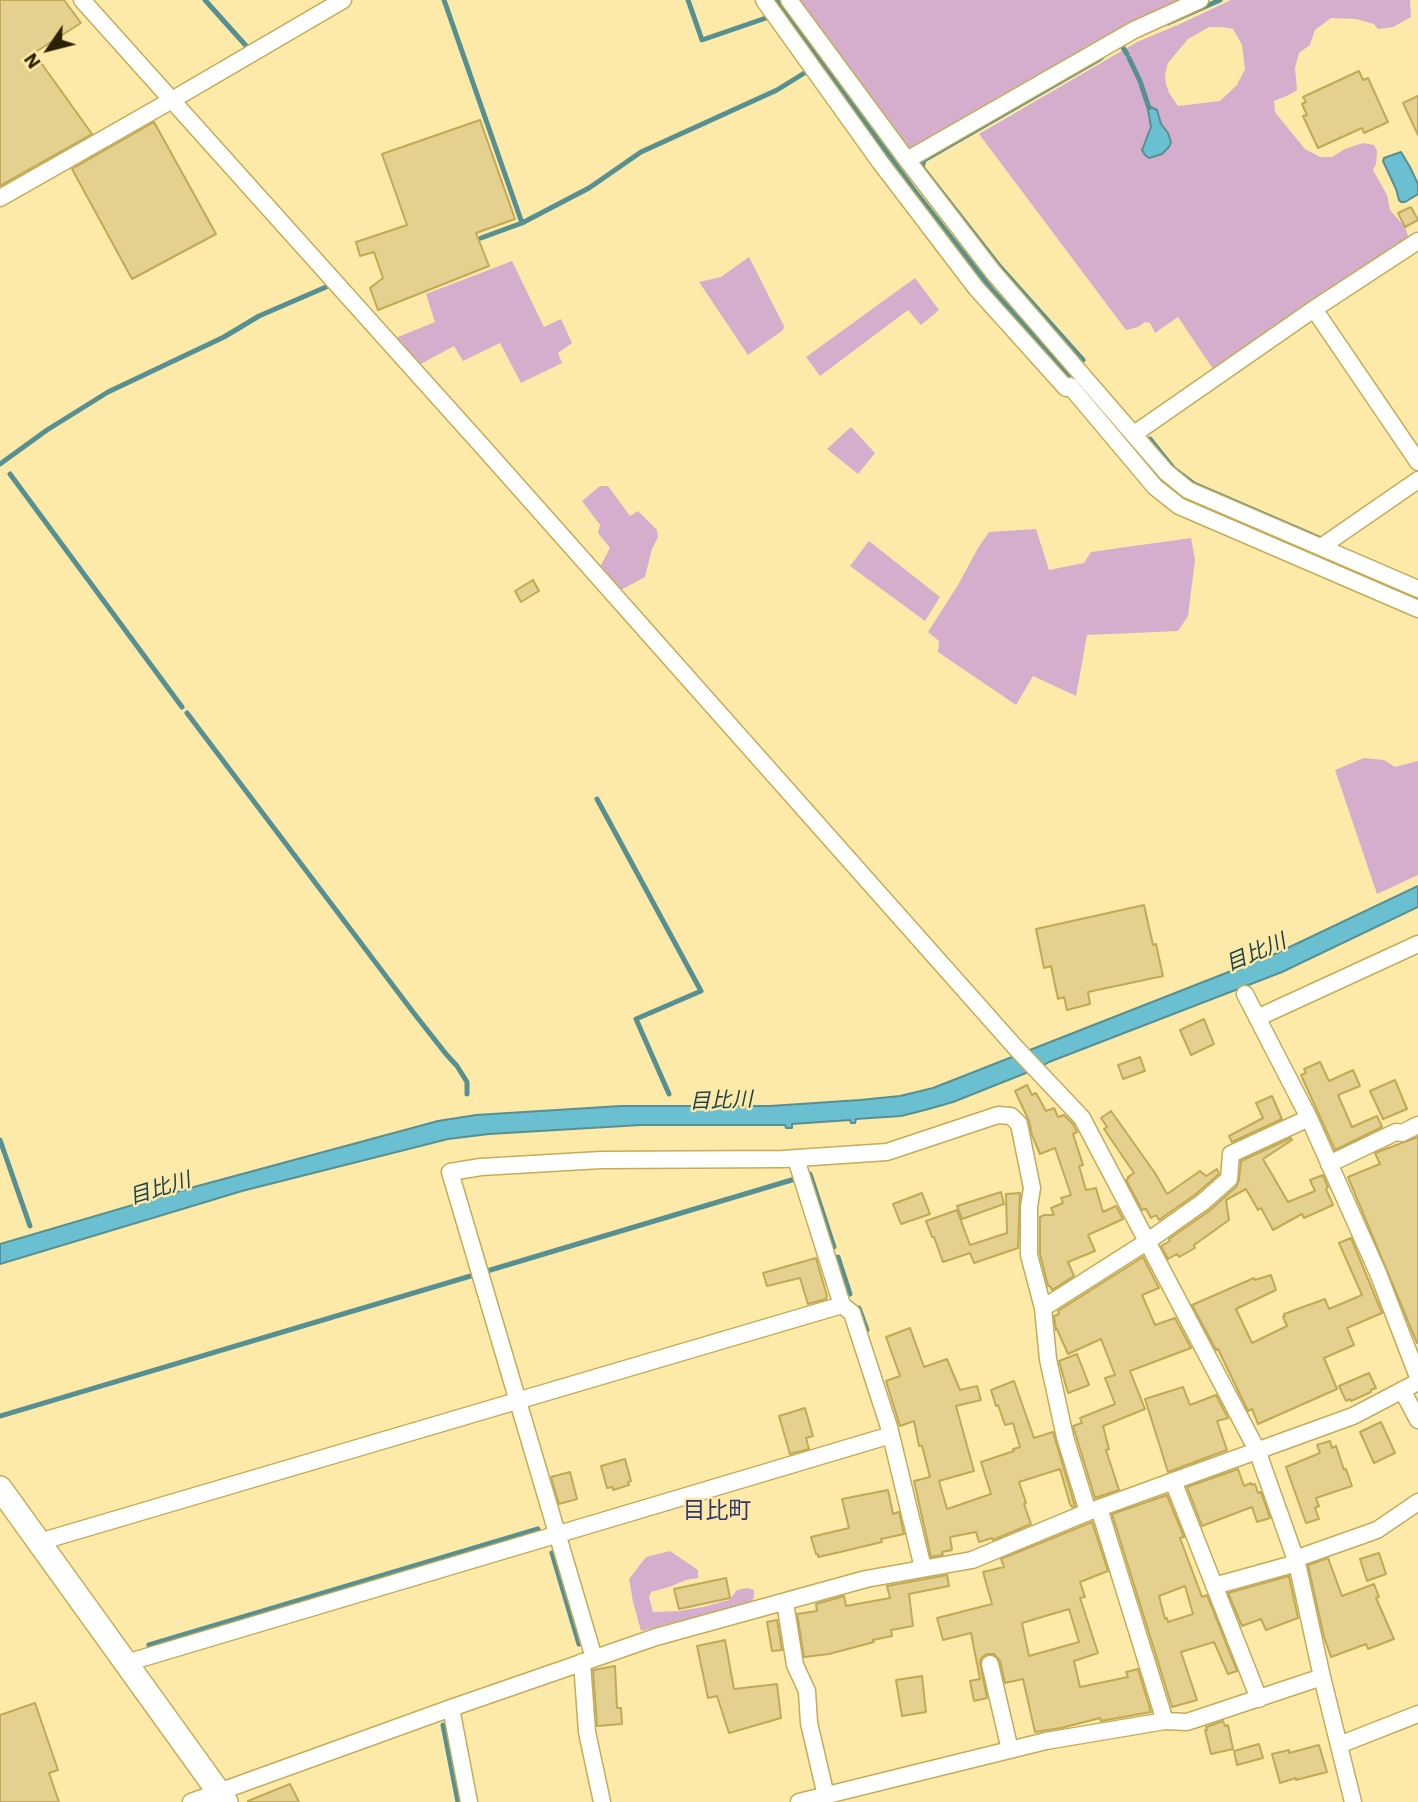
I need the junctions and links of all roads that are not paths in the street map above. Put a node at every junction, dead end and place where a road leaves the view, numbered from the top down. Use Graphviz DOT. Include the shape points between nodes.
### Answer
graph roads {
  1 [pos="82,0"];
  2 [pos="764,0"];
  3 [pos="789,0"];
  4 [pos="1200,0"];
  5 [pos="331,3"];
  6 [pos="172,100"];
  7 [pos="907,160"];
  8 [pos="0,198"];
  9 [pos="1418,241"];
  10 [pos="1314,309"];
  11 [pos="1083,376"];
  12 [pos="1066,388"];
  13 [pos="1134,434"];
  14 [pos="1418,462"];
  15 [pos="1418,480"];
  16 [pos="1321,547"];
  17 [pos="1418,589"];
  18 [pos="1418,609"];
  19 [pos="1418,944"];
  20 [pos="1245,994"];
  21 [pos="1257,1018"];
  22 [pos="1308,1118"];
  23 [pos="1418,1125"];
  24 [pos="796,1159"];
  25 [pos="1329,1164"];
  26 [pos="1148,1241"];
  27 [pos="842,1305"];
  28 [pos="1043,1308"];
  29 [pos="1418,1379"];
  30 [pos="1402,1390"];
  31 [pos="517,1400"];
  32 [pos="1418,1420"];
  33 [pos="891,1435"];
  34 [pos="1257,1450"];
  35 [pos="1173,1481"];
  36 [pos="0,1488"];
  37 [pos="1418,1502"];
  38 [pos="1093,1510"];
  39 [pos="557,1535"];
  40 [pos="39,1542"];
  41 [pos="1296,1561"];
  42 [pos="923,1568"];
  43 [pos="1214,1586"];
  44 [pos="785,1602"];
  45 [pos="588,1660"];
  46 [pos="126,1663"];
  47 [pos="990,1664"];
  48 [pos="1322,1677"];
  49 [pos="1259,1699"];
  50 [pos="451,1708"];
  51 [pos="1418,1714"];
  52 [pos="1165,1721"];
  53 [pos="1339,1745"];
  54 [pos="1010,1750"];
  55 [pos="870,1785"];
  56 [pos="826,1796"];
  57 [pos="222,1797"];
  58 [pos="191,1802"];
  59 [pos="469,1802"];
  60 [pos="602,1802"];
  61 [pos="799,1802"];
  62 [pos="874,1802"];
  63 [pos="1353,1802"];
  1 -- 6 [label="street"];
  2 -- 12 [label="street" via="976,288"];
  3 -- 7 [label="street"];
  4 -- 7 [label="street" via="1134,30"];
  5 -- 6 [label="street"];
  6 -- 8 [label="street"];
  6 -- 26 [label="street" via="1082,1118"];
  7 -- 11 [label="street" via="993,272"];
  9 -- 10 [label="street"];
  10 -- 13 [label="street"];
  10 -- 14 [label="street"];
  11 -- 12 [label="street"];
  11 -- 13 [label="street"];
  12 -- 18 [label="street" via="1154,487 1179,506"];
  13 -- 16 [label="street" via="1188,490"];
  15 -- 16 [label="street"];
  16 -- 17 [label="street"];
  19 -- 21 [label="street"];
  20 -- 21 [label="street"];
  21 -- 22 [label="street"];
  22 -- 25 [label="street"];
  22 -- 26 [label="street" via="1231,1154 1229,1180"];
  23 -- 25 [label="street"];
  24 -- 27 [label="street"];
  24 -- 28 [label="street" via="887,1152 998,1115 1011,1116 1019,1124 1032,1188 1029,1255"];
  24 -- 31 [label="street" via="601,1160 450,1172"];
  25 -- 29 [label="street" via="1378,1273"];
  26 -- 28 [label="street"];
  26 -- 34 [label="street"];
  27 -- 31 [label="street"];
  27 -- 33 [label="street" via="852,1313"];
  28 -- 38 [label="street" via="1063,1429"];
  29 -- 30 [label="street"];
  30 -- 32 [label="street"];
  30 -- 34 [label="street" via="1353,1416"];
  31 -- 39 [label="street"];
  31 -- 40 [label="street"];
  33 -- 39 [label="street"];
  33 -- 42 [label="street"];
  34 -- 35 [label="street"];
  34 -- 41 [label="street"];
  35 -- 38 [label="street"];
  35 -- 43 [label="street"];
  36 -- 40 [label="street"];
  37 -- 41 [label="street" via="1377,1530"];
  38 -- 42 [label="street" via="972,1560"];
  38 -- 52 [label="street"];
  39 -- 45 [label="street"];
  39 -- 46 [label="street"];
  40 -- 46 [label="street"];
  41 -- 43 [label="street"];
  41 -- 48 [label="street"];
  42 -- 44 [label="street"];
  43 -- 49 [label="street"];
  44 -- 45 [label="street"];
  44 -- 56 [label="street"];
  45 -- 50 [label="street"];
  45 -- 60 [label="street" via="587,1732"];
  46 -- 57 [label="street"];
  47 -- 54 [label="street"];
  48 -- 49 [label="street"];
  48 -- 53 [label="street"];
  49 -- 52 [label="street" via="1187,1722"];
  50 -- 57 [label="street"];
  50 -- 59 [label="street"];
  51 -- 53 [label="street"];
  52 -- 54 [label="street"];
  53 -- 63 [label="street"];
  54 -- 55 [label="street"];
  55 -- 56 [label="street"];
  55 -- 62 [label="street"];
  56 -- 61 [label="street"];
  57 -- 58 [label="street"];
}
